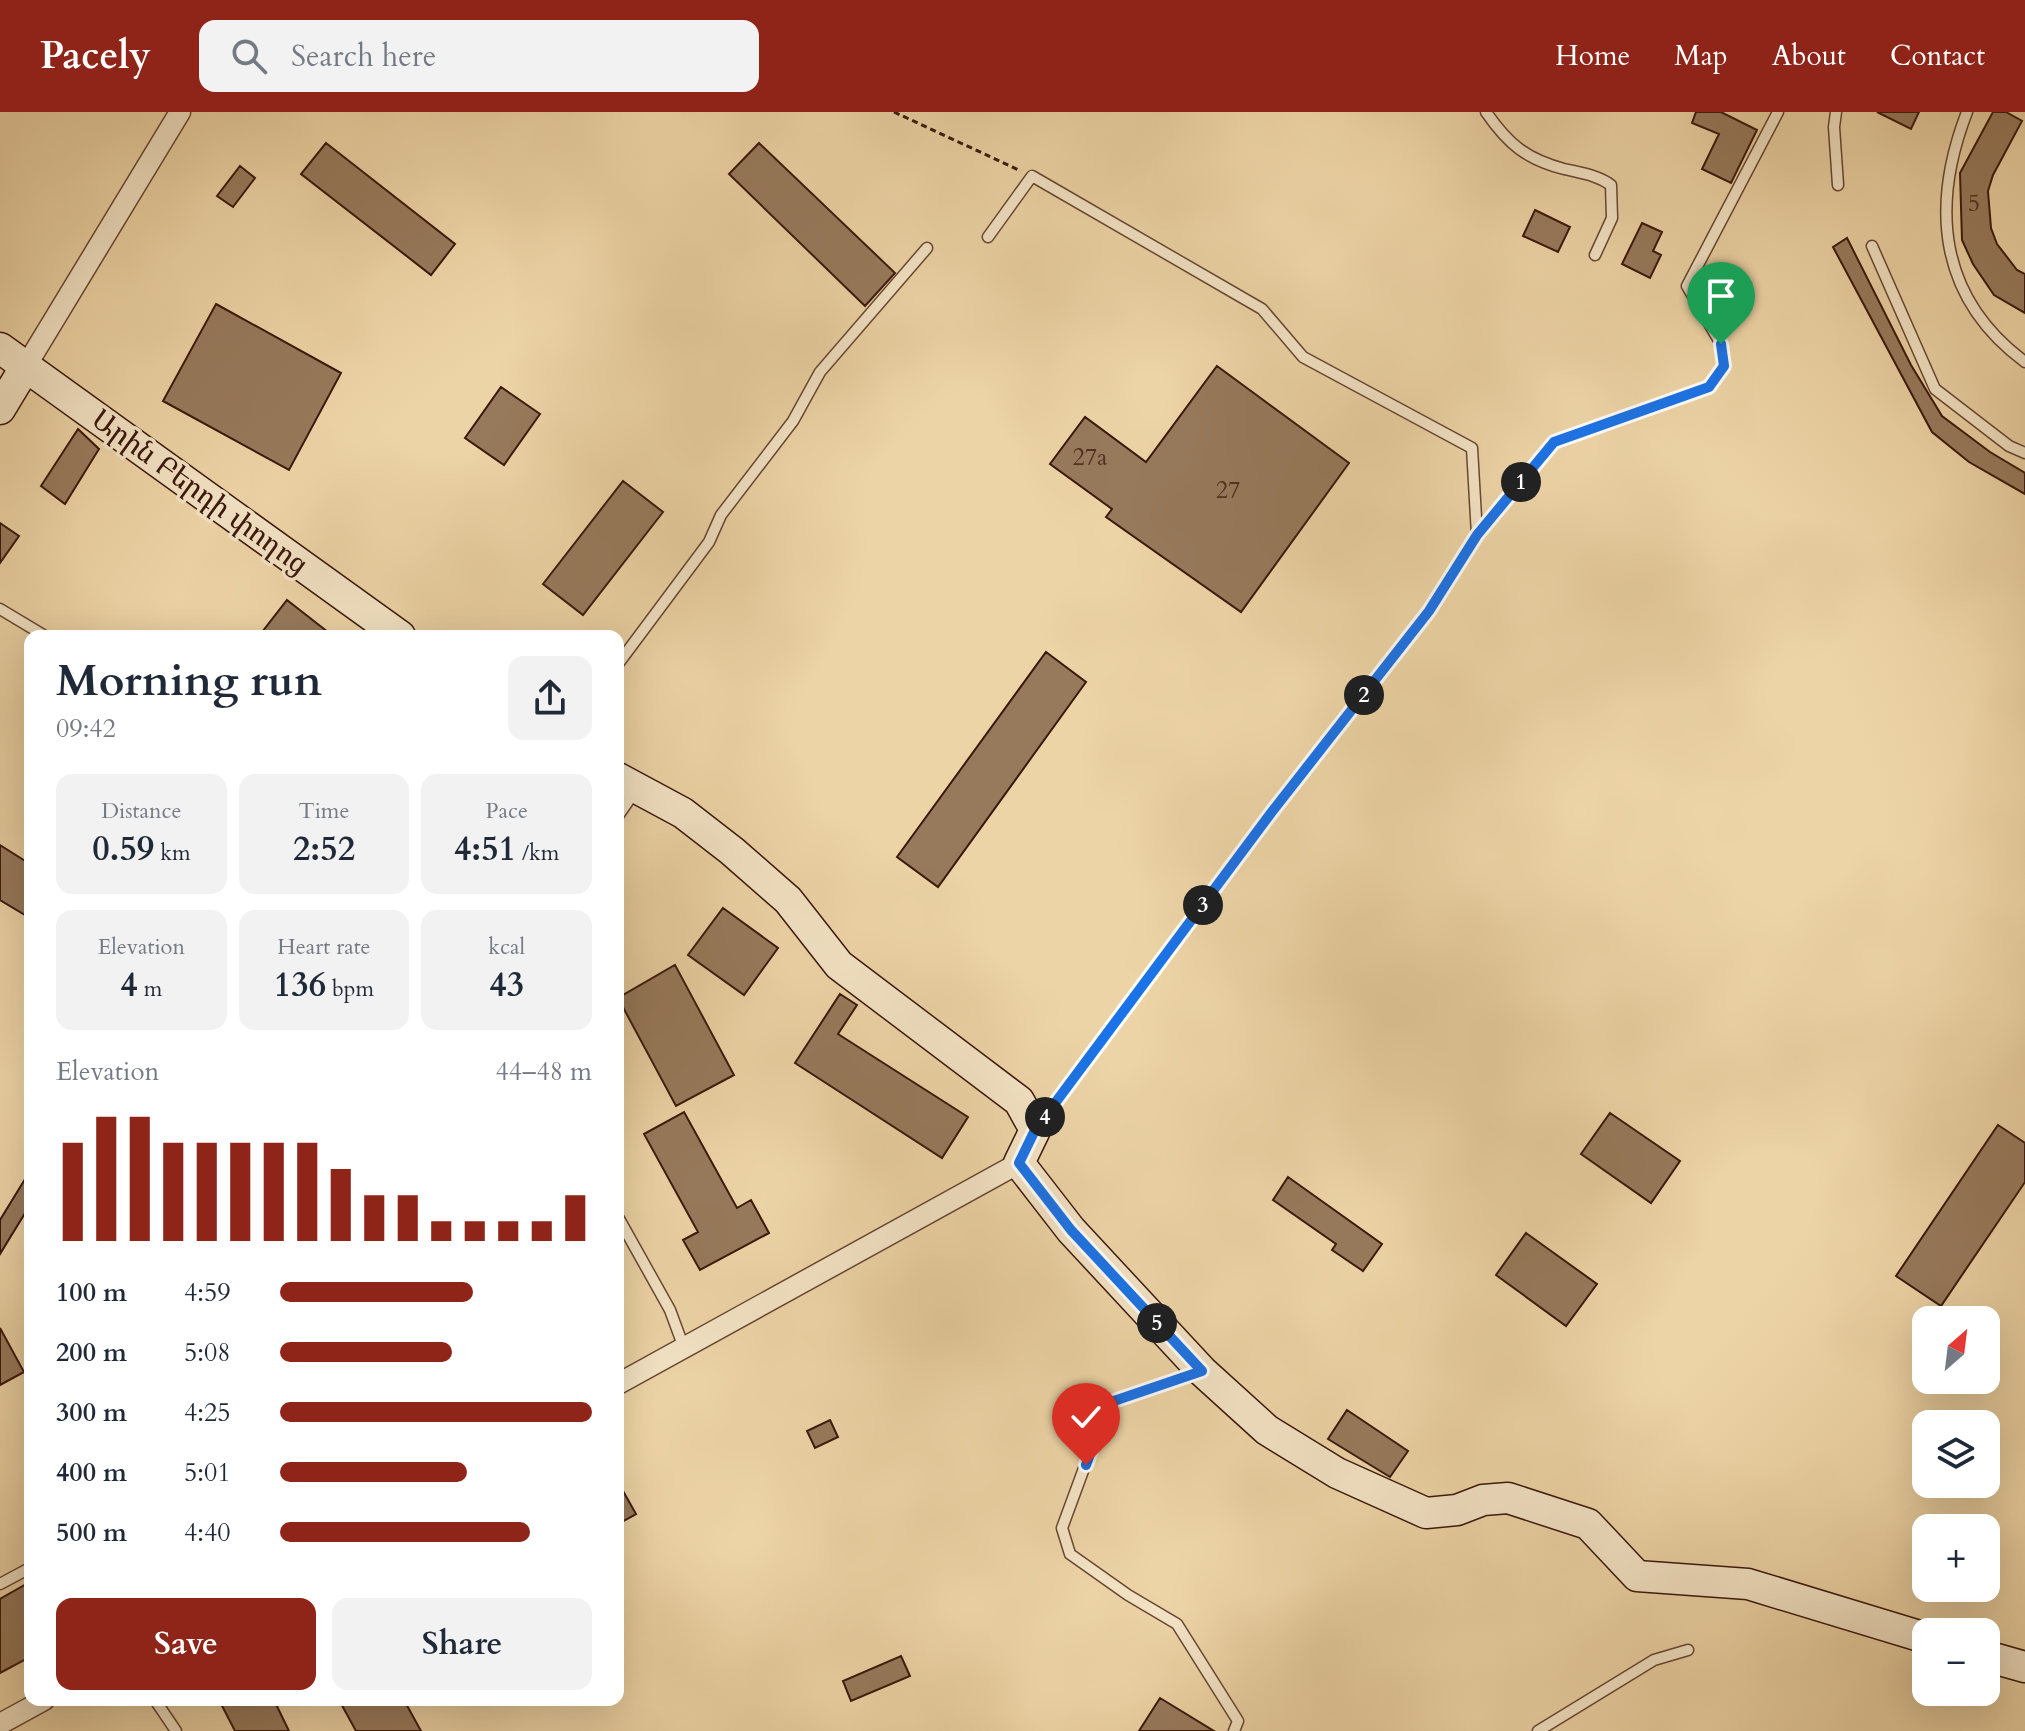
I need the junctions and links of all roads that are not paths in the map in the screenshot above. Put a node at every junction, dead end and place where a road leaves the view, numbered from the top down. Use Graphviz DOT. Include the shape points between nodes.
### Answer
graph roads {
  1 [pos="180,112"];
  2 [pos="1486,112"];
  3 [pos="1778,112"];
  4 [pos="1836,112"];
  5 [pos="1967,112"];
  6 [pos="1838,185"];
  7 [pos="988,237"];
  8 [pos="1872,246"];
  9 [pos="927,248"];
  10 [pos="1595,255"];
  11 [pos="0,348"];
  12 [pos="2025,362"];
  13 [pos="26,366"];
  14 [pos="0,409"];
  15 [pos="2025,453"];
  16 [pos="1477,535"];
  17 [pos="0,609"];
  18 [pos="35,630"];
  19 [pos="392,630"];
  20 [pos="624,656"];
  21 [pos="628,783"];
  22 [pos="1035,1130"];
  23 [pos="1019,1163"];
  24 [pos="624,1228"];
  25 [pos="684,1348"];
  26 [pos="1202,1371"];
  27 [pos="624,1381"];
  28 [pos="24,1571"];
  29 [pos="0,1584"];
  30 [pos="1912,1634"];
  31 [pos="1688,1650"];
  32 [pos="2000,1660"];
  33 [pos="2025,1667"];
  34 [pos="33,1706"];
  35 [pos="159,1706"];
  36 [pos="0,1724"];
  37 [pos="176,1731"];
  38 [pos="1234,1731"];
  39 [pos="1538,1731"];
  1 -- 13 [label="street"];
  2 -- 10 [label="lane" via="1508,143 1542,163 1611,185 1612,218"];
  3 -- 16 [label="lane" via="1687,286 1721,344 1724,366 1709,387 1554,442"];
  4 -- 6 [label="lane"];
  5 -- 12 [label="lane" via="1945,199 1949,256 1970,306 2000,343"];
  7 -- 16 [label="lane" via="1032,176 1262,309 1303,357 1472,448"];
  8 -- 15 [label="lane" via="1935,389"];
  9 -- 20 [label="lane" via="820,372 793,421"];
  11 -- 13 [label="street, Արին Բերդի փողոց"];
  13 -- 14 [label="street"];
  13 -- 19 [label="street, Արին Բերդի փողոց"];
  16 -- 22 [label="lane" via="1429,611"];
  17 -- 18 [label="lane"];
  21 -- 22 [label="street" via="683,813 732,851 788,900 839,965 1019,1101"];
  22 -- 23 [label="street"];
  23 -- 25 [label="street"];
  23 -- 26 [label="street" via="1071,1230"];
  24 -- 25 [label="lane" via="670,1310"];
  25 -- 27 [label="street"];
  26 -- 30 [label="street" via="1267,1430 1337,1473 1426,1513 1508,1498 1588,1524 1637,1576 1748,1584"];
  26 -- 38 [label="lane" via="1108,1403 1062,1528 1070,1554 1177,1624 1238,1721"];
  28 -- 29 [label="lane"];
  31 -- 39 [label="lane" via="1654,1660"];
  32 -- 33 [label="street"];
  34 -- 36 [label="street"];
  35 -- 37 [label="lane"];
}
